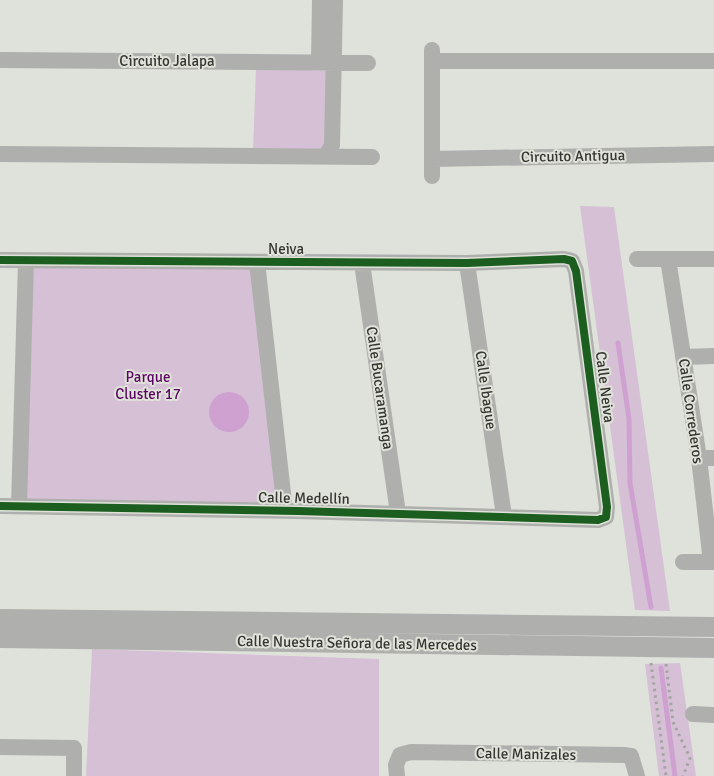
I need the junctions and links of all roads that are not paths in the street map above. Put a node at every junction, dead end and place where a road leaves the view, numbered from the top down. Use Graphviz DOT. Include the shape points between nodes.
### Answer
graph roads {
  1 [pos="320,0"];
  2 [pos="335,0"];
  3 [pos="0,60"];
  4 [pos="714,60"];
  5 [pos="327,62"];
  6 [pos="368,63"];
  7 [pos="0,154"];
  8 [pos="714,154"];
  9 [pos="326,156"];
  10 [pos="372,157"];
  11 [pos="432,159"];
  12 [pos="432,176"];
  13 [pos="638,259"];
  14 [pos="668,259"];
  15 [pos="714,259"];
  16 [pos="0,260"];
  17 [pos="572,261"];
  18 [pos="26,262"];
  19 [pos="257,262"];
  20 [pos="362,263"];
  21 [pos="467,263"];
  22 [pos="714,356"];
  23 [pos="683,357"];
  24 [pos="706,458"];
  25 [pos="0,506"];
  26 [pos="19,506"];
  27 [pos="286,511"];
  28 [pos="398,513"];
  29 [pos="504,516"];
  30 [pos="606,517"];
  31 [pos="683,562"];
  32 [pos="713,562"];
  33 [pos="0,619"];
  34 [pos="298,621"];
  35 [pos="714,627"];
  36 [pos="0,638"];
  37 [pos="298,642"];
  38 [pos="714,648"];
  39 [pos="693,714"];
  40 [pos="714,714"];
  41 [pos="0,747"];
  42 [pos="74,776"];
  43 [pos="397,776"];
  44 [pos="637,776"];
  1 -- 5 [label="street"];
  2 -- 5 [label="street"];
  3 -- 5 [label="street, Circuito Jalapa"];
  4 -- 11 [label="street" via="432,55"];
  5 -- 6 [label="street, Circuito Jalapa"];
  5 -- 9 [label="street" via="332,145"];
  7 -- 9 [label="street"];
  8 -- 11 [label="street, Circuito Antigua"];
  9 -- 10 [label="street"];
  11 -- 12 [label="street"];
  13 -- 14 [label="street"];
  14 -- 15 [label="street"];
  14 -- 23 [label="street, Calle Correderos"];
  16 -- 18 [label="street, Neiva"];
  17 -- 21 [label="street, Neiva"];
  17 -- 30 [label="street, Calle Neiva" via="580,301"];
  18 -- 19 [label="street, Neiva"];
  18 -- 26 [label="street"];
  19 -- 20 [label="street, Neiva"];
  19 -- 27 [label="street"];
  20 -- 21 [label="street, Neiva"];
  20 -- 28 [label="street, Calle Bucaramanga"];
  21 -- 29 [label="street, Calle Ibague"];
  22 -- 23 [label="street"];
  23 -- 24 [label="street, Calle Correderos"];
  24 -- 32 [label="street, Calle Correderos"];
  25 -- 26 [label="street, Calle Medellín"];
  26 -- 27 [label="street, Calle Medellín"];
  27 -- 28 [label="street, Calle Medellín"];
  28 -- 29 [label="street, Calle Medellín"];
  29 -- 30 [label="street, Calle Medellín" via="598,520"];
  31 -- 32 [label="street"];
  33 -- 34 [label="street, Calle Nuestra Señora de las Mercedes"];
  34 -- 35 [label="street, Calle Nuestra Señora de las Mercedes"];
  34 -- 37 [label="street"];
  36 -- 37 [label="street, Calle Nuestra Señora de las Mercedes"];
  37 -- 38 [label="street, Calle Nuestra Señora de las Mercedes"];
  39 -- 40 [label="street"];
  41 -- 42 [label="street" via="74,748"];
  43 -- 44 [label="street, Calle Manizales" via="396,765 400,755 411,752 624,755 631,756"];
}
